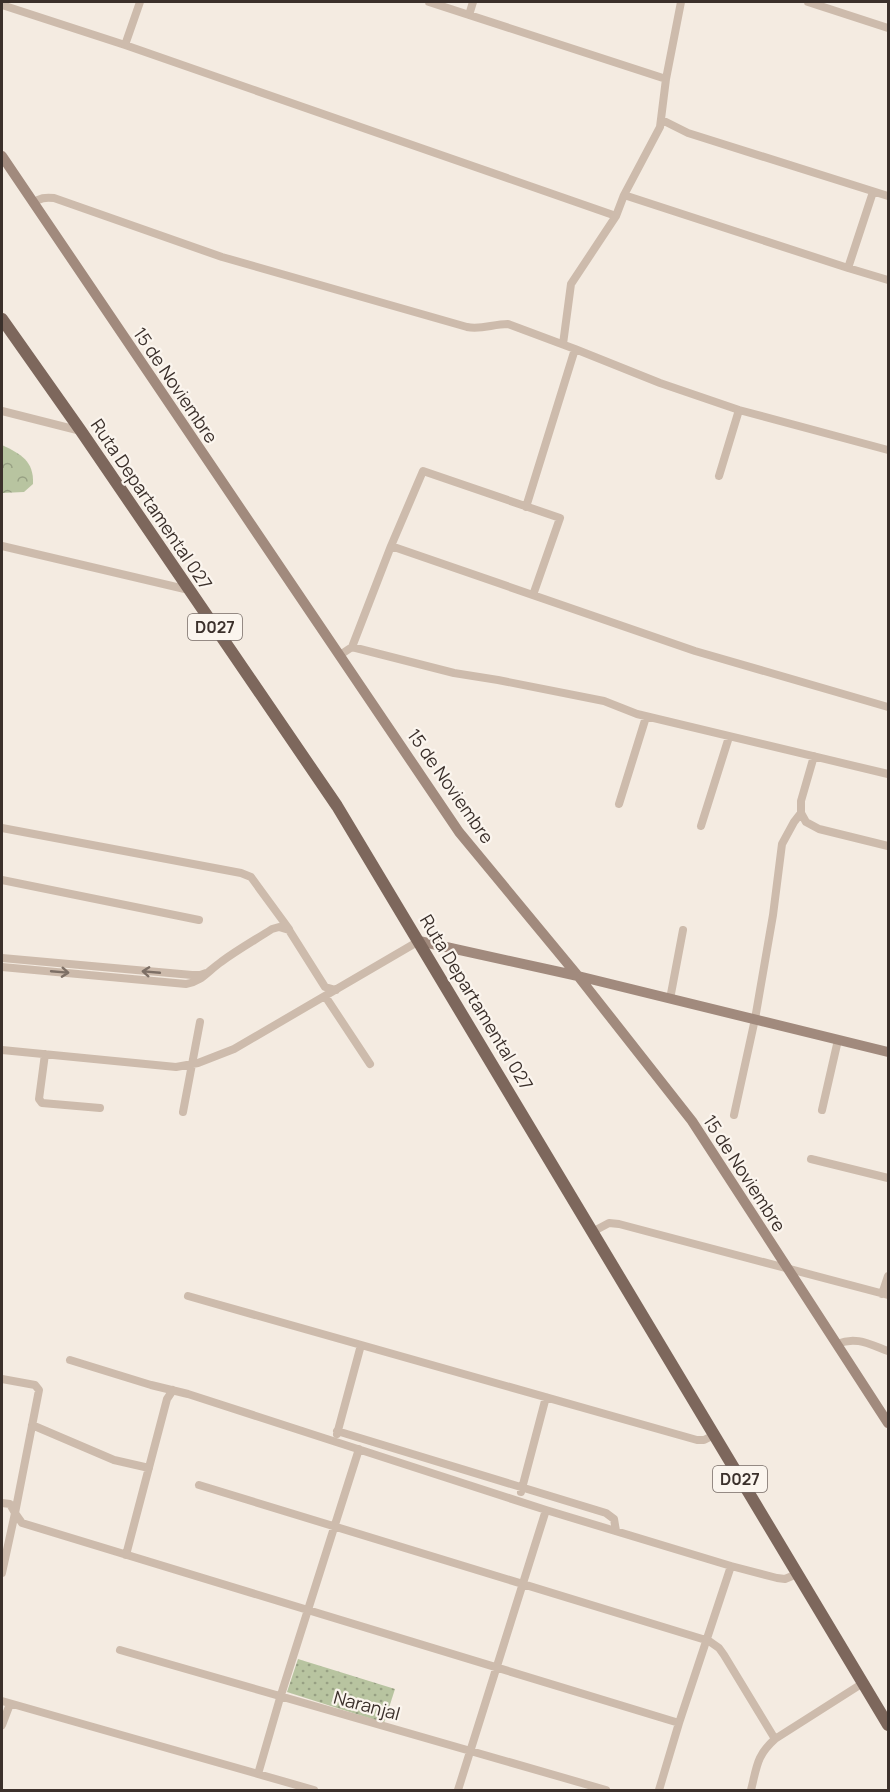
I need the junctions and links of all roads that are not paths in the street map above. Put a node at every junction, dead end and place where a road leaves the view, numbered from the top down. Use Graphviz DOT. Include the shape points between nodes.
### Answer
graph roads {
  1 [pos="140,2"];
  2 [pos="429,2"];
  3 [pos="473,2"];
  4 [pos="681,2"];
  5 [pos="808,2"];
  6 [pos="839,2"];
  7 [pos="2,5"];
  8 [pos="836,11"];
  9 [pos="469,15"];
  10 [pos="888,28"];
  11 [pos="125,45"];
  12 [pos="666,79"];
  13 [pos="662,120"];
  14 [pos="2,156"];
  15 [pos="873,192"];
  16 [pos="624,195"];
  17 [pos="888,196"];
  18 [pos="33,203"];
  19 [pos="616,216"];
  20 [pos="848,268"];
  21 [pos="888,280"];
  22 [pos="2,319"];
  23 [pos="562,344"];
  24 [pos="575,349"];
  25 [pos="739,410"];
  26 [pos="2,411"];
  27 [pos="81,431"];
  28 [pos="888,450"];
  29 [pos="719,476"];
  30 [pos="526,507"];
  31 [pos="2,546"];
  32 [pos="392,546"];
  33 [pos="189,590"];
  34 [pos="533,595"];
  35 [pos="352,647"];
  36 [pos="340,655"];
  37 [pos="888,707"];
  38 [pos="645,717"];
  39 [pos="729,737"];
  40 [pos="814,756"];
  41 [pos="888,774"];
  42 [pos="619,804"];
  43 [pos="801,813"];
  44 [pos="701,826"];
  45 [pos="2,828"];
  46 [pos="888,846"];
  47 [pos="2,880"];
  48 [pos="199,920"];
  49 [pos="289,930"];
  50 [pos="683,930"];
  51 [pos="419,941"];
  52 [pos="2,958"];
  53 [pos="2,967"];
  54 [pos="209,972"];
  55 [pos="578,976"];
  56 [pos="336,990"];
  57 [pos="325,996"];
  58 [pos="669,999"];
  59 [pos="755,1019"];
  60 [pos="200,1022"];
  61 [pos="838,1040"];
  62 [pos="2,1050"];
  63 [pos="888,1052"];
  64 [pos="45,1054"];
  65 [pos="370,1064"];
  66 [pos="191,1065"];
  67 [pos="100,1108"];
  68 [pos="822,1110"];
  69 [pos="183,1112"];
  70 [pos="734,1115"];
  71 [pos="811,1159"];
  72 [pos="888,1178"];
  73 [pos="594,1231"];
  74 [pos="787,1268"];
  75 [pos="888,1276"];
  76 [pos="885,1295"];
  77 [pos="188,1296"];
  78 [pos="837,1344"];
  79 [pos="361,1345"];
  80 [pos="888,1351"];
  81 [pos="70,1360"];
  82 [pos="2,1379"];
  83 [pos="173,1390"];
  84 [pos="546,1397"];
  85 [pos="888,1423"];
  86 [pos="32,1425"];
  87 [pos="337,1431"];
  88 [pos="714,1436"];
  89 [pos="334,1441"];
  90 [pos="359,1449"];
  91 [pos="149,1468"];
  92 [pos="199,1485"];
  93 [pos="522,1488"];
  94 [pos="519,1501"];
  95 [pos="2,1503"];
  96 [pos="546,1510"];
  97 [pos="15,1513"];
  98 [pos="335,1527"];
  99 [pos="616,1531"];
  100 [pos="126,1556"];
  101 [pos="732,1566"];
  102 [pos="2,1573"];
  103 [pos="797,1574"];
  104 [pos="524,1584"];
  105 [pos="308,1611"];
  106 [pos="706,1640"];
  107 [pos="120,1650"];
  108 [pos="496,1667"];
  109 [pos="863,1683"];
  110 [pos="280,1698"];
  111 [pos="6,1702"];
  112 [pos="679,1723"];
  113 [pos="2,1725"];
  114 [pos="888,1725"];
  115 [pos="775,1739"];
  116 [pos="470,1750"];
  117 [pos="258,1774"];
  118 [pos="314,1791"];
  119 [pos="458,1791"];
  120 [pos="606,1791"];
  121 [pos="659,1791"];
  122 [pos="751,1791"];
  1 -- 11 [label="street"];
  2 -- 9 [label="street"];
  3 -- 9 [label="street"];
  4 -- 12 [label="street"];
  5 -- 8 [label="street"];
  6 -- 8 [label="street"];
  7 -- 11 [label="street"];
  8 -- 10 [label="street"];
  9 -- 12 [label="street"];
  11 -- 19 [label="street"];
  12 -- 13 [label="street"];
  13 -- 15 [label="street" via="688,133"];
  13 -- 16 [label="street"];
  14 -- 18 [label="street, 15 de Noviembre"];
  15 -- 17 [label="street"];
  15 -- 20 [label="street"];
  16 -- 19 [label="street"];
  16 -- 20 [label="street"];
  18 -- 23 [label="street" via="54,198 244,264 467,327 508,324"];
  18 -- 36 [label="street, 15 de Noviembre"];
  19 -- 23 [label="street" via="571,284"];
  20 -- 21 [label="street"];
  22 -- 27 [label="main road, Ruta Departamental 027 / D027"];
  23 -- 24 [label="street"];
  24 -- 25 [label="street"];
  24 -- 30 [label="street"];
  25 -- 28 [label="street"];
  25 -- 29 [label="street"];
  26 -- 27 [label="street"];
  27 -- 33 [label="main road, Ruta Departamental 027 / D027"];
  30 -- 32 [label="street" via="423,471"];
  30 -- 34 [label="street" via="560,518"];
  31 -- 33 [label="street"];
  32 -- 34 [label="street"];
  32 -- 35 [label="street"];
  33 -- 51 [label="main road, Ruta Departamental 027 / D027" via="337,806"];
  34 -- 37 [label="street" via="695,651"];
  35 -- 36 [label="street"];
  35 -- 38 [label="street" via="454,673 604,700"];
  36 -- 55 [label="street, 15 de Noviembre" via="459,832"];
  38 -- 39 [label="street"];
  38 -- 42 [label="street"];
  39 -- 40 [label="street"];
  39 -- 44 [label="street"];
  40 -- 41 [label="street"];
  40 -- 43 [label="street"];
  43 -- 46 [label="street" via="806,822 819,829"];
  43 -- 59 [label="street" via="782,844"];
  45 -- 49 [label="street" via="241,873 251,877"];
  47 -- 48 [label="street"];
  49 -- 54 [label="street" via="272,929"];
  49 -- 56 [label="street" via="325,987"];
  50 -- 58 [label="street"];
  51 -- 55 [label="street"];
  51 -- 56 [label="street"];
  51 -- 73 [label="main road, Ruta Departamental 027 / D027"];
  54 -- 52 [label="street, one-way" via="192,975"];
  53 -- 54 [label="street, one-way" via="186,984"];
  55 -- 58 [label="street"];
  55 -- 74 [label="street, 15 de Noviembre" via="692,1121"];
  56 -- 57 [label="street"];
  57 -- 65 [label="street"];
  57 -- 66 [label="street" via="234,1049"];
  58 -- 59 [label="street"];
  59 -- 61 [label="street"];
  59 -- 70 [label="street"];
  60 -- 66 [label="street"];
  61 -- 63 [label="street"];
  61 -- 68 [label="street"];
  62 -- 64 [label="street"];
  64 -- 66 [label="street" via="176,1067"];
  64 -- 67 [label="street" via="39,1099 42,1103"];
  66 -- 69 [label="street"];
  71 -- 72 [label="street"];
  73 -- 74 [label="street" via="609,1223 619,1224"];
  73 -- 88 [label="main road, Ruta Departamental 027 / D027"];
  74 -- 76 [label="street"];
  74 -- 78 [label="street, 15 de Noviembre"];
  75 -- 76 [label="street"];
  77 -- 79 [label="street"];
  78 -- 80 [label="street" via="856,1340"];
  78 -- 85 [label="street, 15 de Noviembre"];
  79 -- 84 [label="street"];
  79 -- 87 [label="street"];
  81 -- 83 [label="street"];
  82 -- 86 [label="street" via="35,1385 39,1390"];
  83 -- 89 [label="street"];
  83 -- 91 [label="street" via="167,1399"];
  84 -- 88 [label="street" via="697,1440"];
  84 -- 93 [label="street"];
  86 -- 91 [label="street" via="114,1460"];
  86 -- 97 [label="street"];
  87 -- 89 [label="street"];
  87 -- 93 [label="street"];
  88 -- 103 [label="main road, Ruta Departamental 027 / D027"];
  89 -- 90 [label="street"];
  90 -- 94 [label="street"];
  90 -- 98 [label="street"];
  91 -- 100 [label="street"];
  92 -- 98 [label="street"];
  93 -- 94 [label="street"];
  93 -- 99 [label="street" via="606,1513 614,1519"];
  94 -- 96 [label="street"];
  95 -- 97 [label="street" via="10,1504"];
  96 -- 99 [label="street"];
  96 -- 104 [label="street"];
  97 -- 100 [label="street" via="22,1523"];
  97 -- 102 [label="street"];
  98 -- 104 [label="street"];
  98 -- 105 [label="street"];
  99 -- 101 [label="street"];
  100 -- 105 [label="street"];
  101 -- 103 [label="street" via="785,1579"];
  101 -- 106 [label="street"];
  103 -- 109 [label="main road, Ruta Departamental 027 / D027"];
  104 -- 106 [label="street"];
  104 -- 108 [label="street"];
  105 -- 108 [label="street"];
  105 -- 110 [label="street"];
  106 -- 112 [label="street"];
  106 -- 115 [label="street" via="724,1655"];
  107 -- 110 [label="street, Naranjal"];
  108 -- 112 [label="street"];
  108 -- 116 [label="street"];
  109 -- 114 [label="main road, Ruta Departamental 027 / D027"];
  109 -- 115 [label="street"];
  110 -- 116 [label="street, Naranjal"];
  110 -- 117 [label="street"];
  111 -- 113 [label="street"];
  111 -- 117 [label="street"];
  112 -- 121 [label="street"];
  115 -- 122 [label="street" via="760,1755"];
  116 -- 119 [label="street"];
  116 -- 120 [label="street, Naranjal"];
  117 -- 118 [label="street"];
}
